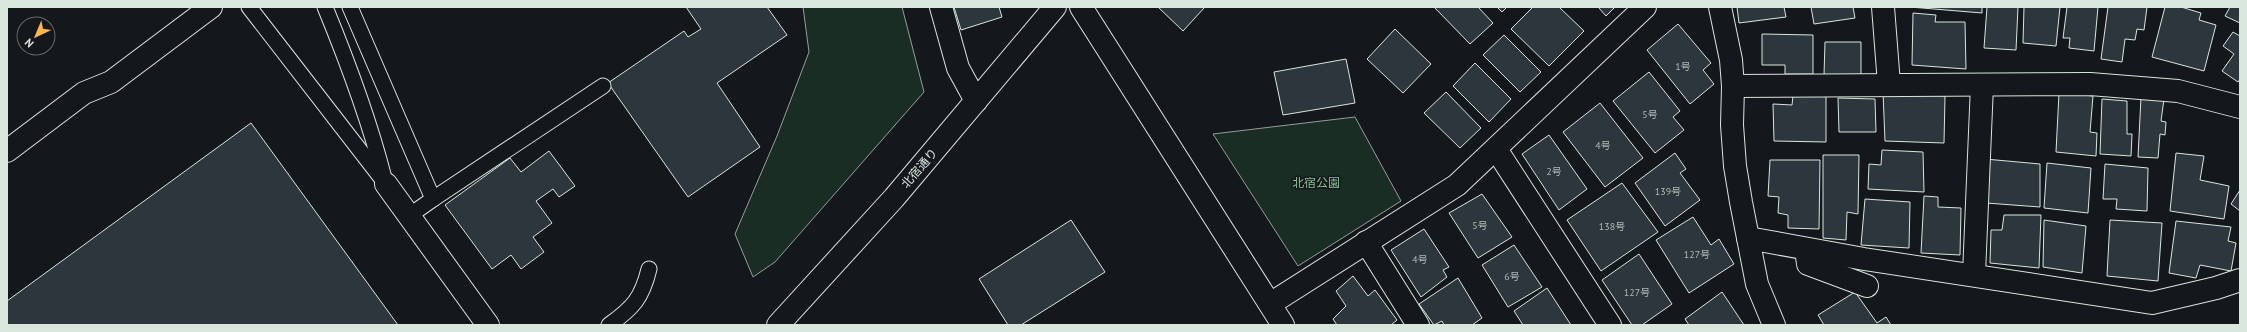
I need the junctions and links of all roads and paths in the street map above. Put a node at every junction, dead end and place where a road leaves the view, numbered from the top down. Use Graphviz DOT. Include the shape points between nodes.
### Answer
graph roads {
  1 [pos="211,7"];
  2 [pos="249,7"];
  3 [pos="325,7"];
  4 [pos="350,7"];
  5 [pos="941,7"];
  6 [pos="1055,7"];
  7 [pos="1081,7"];
  8 [pos="1645,7"];
  9 [pos="1720,7"];
  10 [pos="1883,7"];
  11 [pos="1889,84"];
  12 [pos="1982,85"];
  13 [pos="603,86"];
  14 [pos="1733,86"];
  15 [pos="976,102"];
  16 [pos="2240,107"];
  17 [pos="1496,149"];
  18 [pos="7,152"];
  19 [pos="386,184"];
  20 [pos="433,199"];
  21 [pos="409,216"];
  22 [pos="1748,238"];
  23 [pos="1366,242"];
  24 [pos="1806,249"];
  25 [pos="649,269"];
  26 [pos="1974,274"];
  27 [pos="2240,280"];
  28 [pos="1867,286"];
  29 [pos="1270,304"];
  30 [pos="787,322"];
  31 [pos="488,325"];
  32 [pos="609,325"];
  33 [pos="1283,325"];
  34 [pos="1418,325"];
  35 [pos="1610,325"];
  36 [pos="1774,325"];
  1 -- 18 [label="street" via="111,82 84,93"];
  2 -- 19 [label="lane"];
  3 -- 19 [label="lane" via="357,84"];
  4 -- 20 [label="lane"];
  5 -- 15 [label="street" via="958,68"];
  6 -- 15 [label="street, 北宿通り"];
  7 -- 29 [label="street"];
  8 -- 17 [label="street"];
  9 -- 14 [label="street" via="1732,60"];
  10 -- 11 [label="street"];
  11 -- 12 [label="street"];
  11 -- 14 [label="street"];
  12 -- 16 [label="street" via="2135,86 2178,91"];
  12 -- 26 [label="street"];
  13 -- 20 [label="lane"];
  14 -- 22 [label="street" via="1735,166"];
  15 -- 30 [label="street, 北宿通り"];
  17 -- 23 [label="street" via="1457,185"];
  17 -- 35 [label="street"];
  19 -- 21 [label="street"];
  20 -- 21 [label="lane"];
  21 -- 31 [label="street"];
  22 -- 24 [label="street"];
  22 -- 36 [label="street" via="1757,284"];
  23 -- 29 [label="street"];
  23 -- 34 [label="street"];
  24 -- 26 [label="street"];
  24 -- 28 [label="street" via="1808,264"];
  25 -- 32 [label="lane" via="644,290 628,311"];
  26 -- 27 [label="street" via="2152,303"];
  29 -- 33 [label="street"];
}
